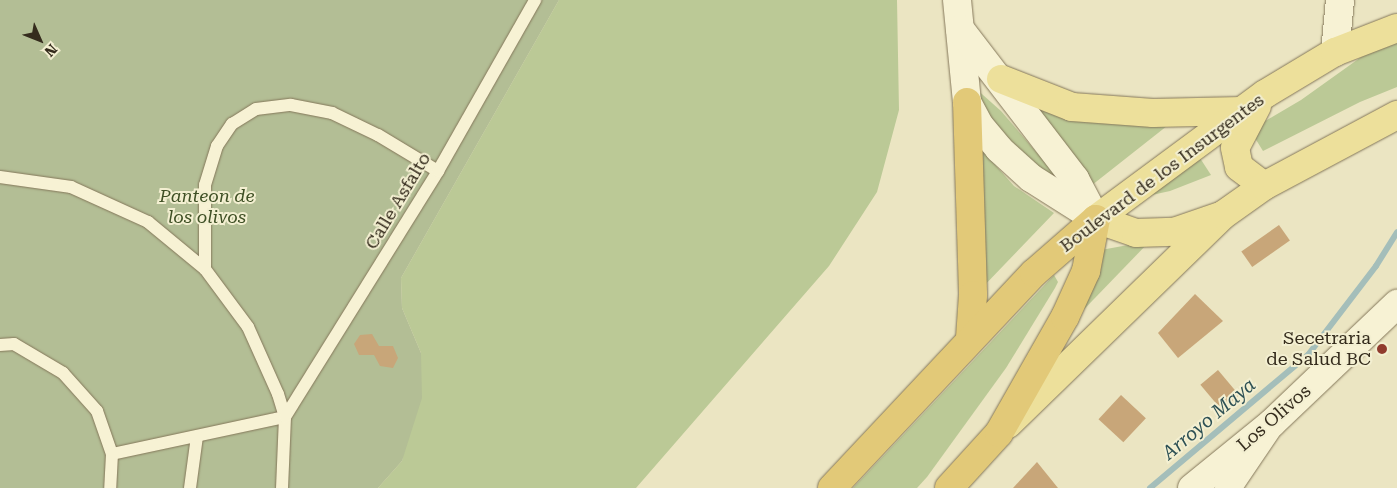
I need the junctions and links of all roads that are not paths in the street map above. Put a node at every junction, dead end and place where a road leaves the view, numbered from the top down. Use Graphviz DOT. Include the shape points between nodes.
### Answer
graph roads {
  1 [pos="535,0"];
  2 [pos="957,0"];
  3 [pos="1340,0"];
  4 [pos="1397,28"];
  5 [pos="960,29"];
  6 [pos="1335,52"];
  7 [pos="1001,79"];
  8 [pos="1265,94"];
  9 [pos="967,102"];
  10 [pos="1242,111"];
  11 [pos="1397,115"];
  12 [pos="438,170"];
  13 [pos="0,177"];
  14 [pos="1264,186"];
  15 [pos="1223,215"];
  16 [pos="1096,219"];
  17 [pos="205,269"];
  18 [pos="1397,304"];
  19 [pos="970,338"];
  20 [pos="0,345"];
  21 [pos="285,417"];
  22 [pos="1272,422"];
  23 [pos="999,433"];
  24 [pos="197,436"];
  25 [pos="112,454"];
  26 [pos="110,488"];
  27 [pos="190,488"];
  28 [pos="282,488"];
  29 [pos="832,488"];
  30 [pos="949,488"];
  31 [pos="1192,488"];
  32 [pos="1228,488"];
  1 -- 12 [label="lane, Calle Asfalto"];
  2 -- 5 [label="street"];
  3 -- 6 [label="street"];
  4 -- 6 [label="main road, Boulevard de los Insurgentes"];
  5 -- 7 [label="street"];
  5 -- 9 [label="street"];
  6 -- 8 [label="main road, Boulevard de los Insurgentes"];
  7 -- 10 [label="main road" via="1072,107 1153,113"];
  7 -- 16 [label="street" via="1075,179"];
  8 -- 10 [label="main road, Boulevard de los Insurgentes"];
  8 -- 14 [label="main road" via="1234,148 1240,167"];
  9 -- 16 [label="street" via="980,126 1015,165"];
  9 -- 19 [label="highway" via="974,295"];
  10 -- 16 [label="main road, Boulevard de los Insurgentes"];
  11 -- 14 [label="main road"];
  12 -- 17 [label="lane" via="332,113 291,105 256,109 232,124 217,146 205,185"];
  12 -- 21 [label="lane, Calle Asfalto"];
  13 -- 17 [label="lane" via="71,187 148,222"];
  14 -- 15 [label="main road"];
  15 -- 16 [label="main road" via="1174,232 1136,233"];
  15 -- 23 [label="main road"];
  16 -- 19 [label="highway, Boulevard de los Insurgentes" via="1034,273"];
  16 -- 23 [label="highway" via="1086,271 1065,317"];
  17 -- 21 [label="lane" via="248,328"];
  18 -- 22 [label="street, Los Olivos"];
  19 -- 29 [label="highway, Boulevard de los Insurgentes"];
  20 -- 25 [label="lane" via="14,344 63,373 97,411"];
  21 -- 24 [label="lane"];
  21 -- 28 [label="lane"];
  22 -- 31 [label="street, Los Olivos"];
  22 -- 32 [label="street"];
  23 -- 30 [label="highway"];
  24 -- 25 [label="lane"];
  24 -- 27 [label="lane"];
  25 -- 26 [label="lane"];
}
